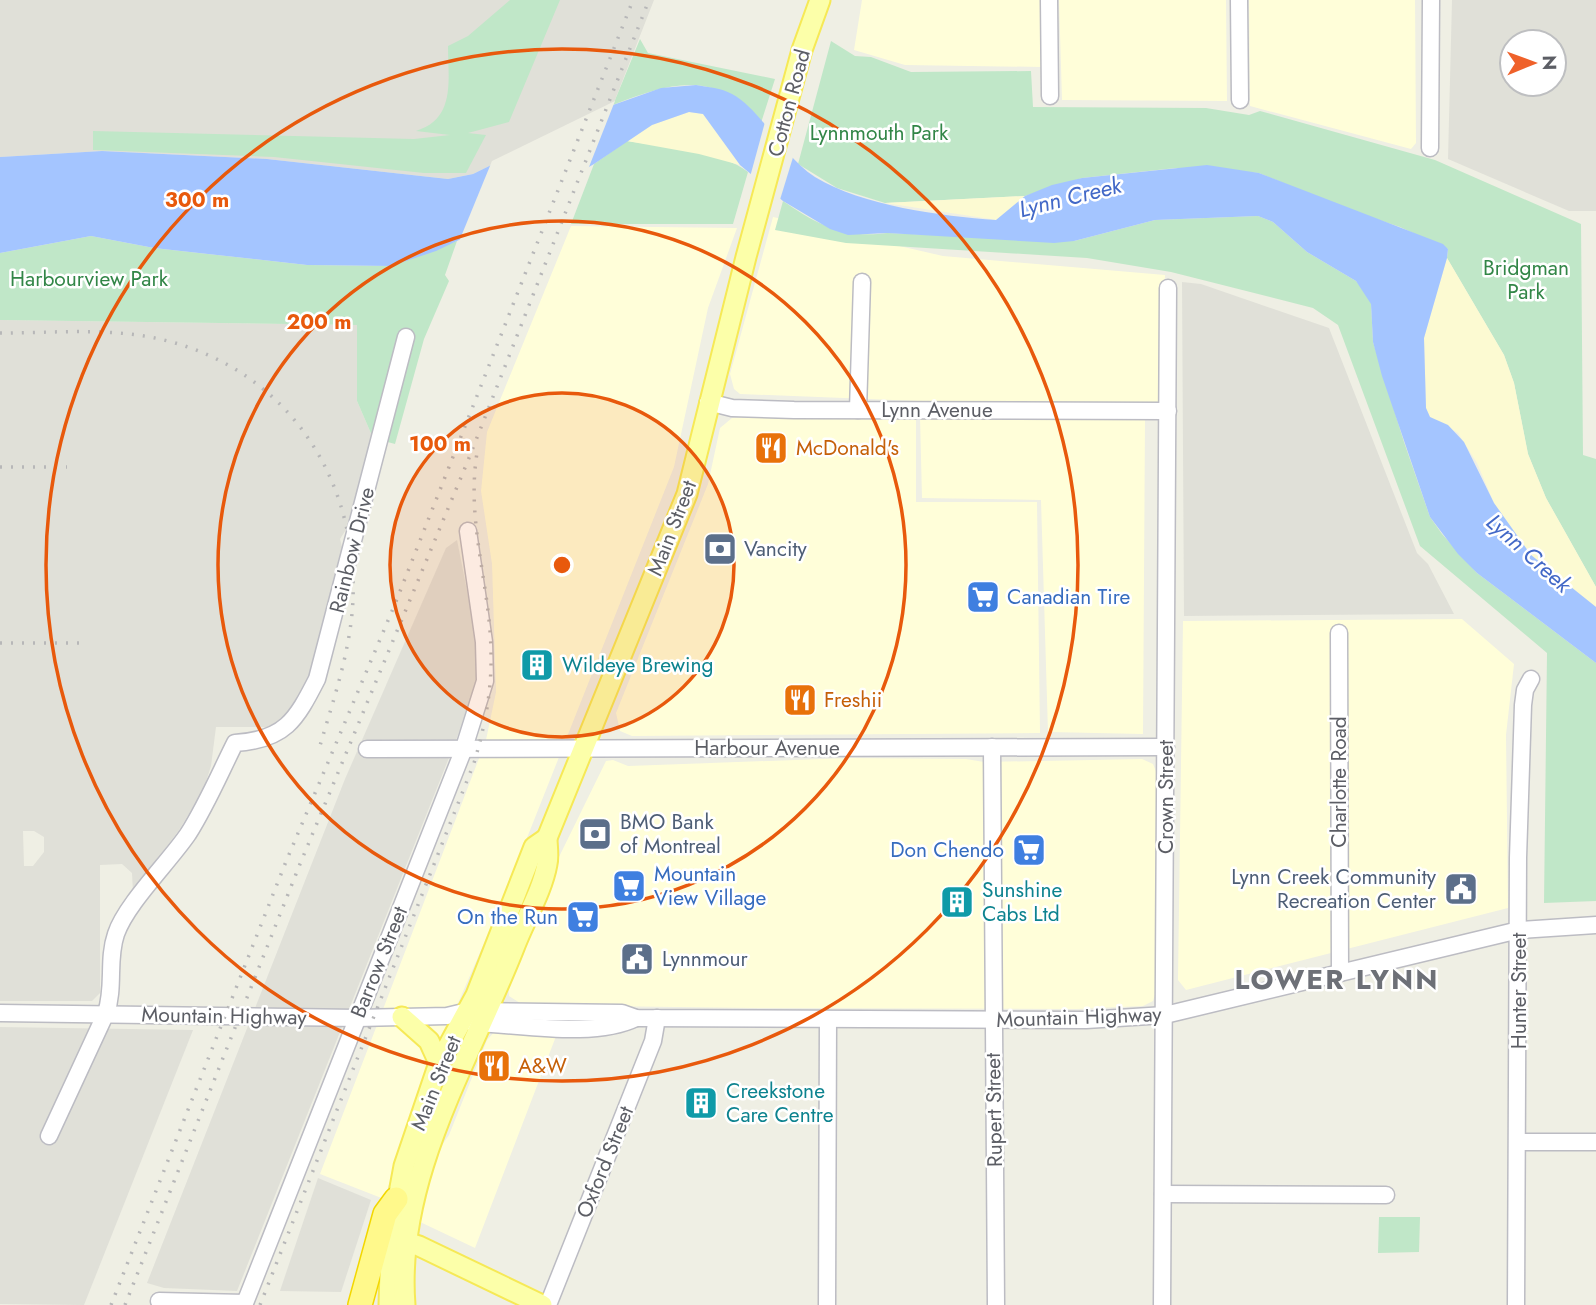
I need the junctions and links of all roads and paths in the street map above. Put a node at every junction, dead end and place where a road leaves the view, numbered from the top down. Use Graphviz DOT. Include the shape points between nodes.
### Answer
graph roads {
  1 [pos="820,0"];
  2 [pos="1049,0"];
  3 [pos="1239,0"];
  4 [pos="1431,0"];
  5 [pos="1050,96"];
  6 [pos="1240,100"];
  7 [pos="1430,148"];
  8 [pos="760,206"];
  9 [pos="862,282"];
  10 [pos="1168,288"];
  11 [pos="406,337"];
  12 [pos="708,402"];
  13 [pos="858,410"];
  14 [pos="1168,411"];
  15 [pos="468,531"];
  16 [pos="1339,633"];
  17 [pos="1531,679"];
  18 [pos="992,747"];
  19 [pos="1166,747"];
  20 [pos="583,748"];
  21 [pos="367,749"];
  22 [pos="463,751"];
  23 [pos="1596,925"];
  24 [pos="1519,930"];
  25 [pos="1340,973"];
  26 [pos="0,1013"];
  27 [pos="106,1013"];
  28 [pos="1165,1015"];
  29 [pos="402,1017"];
  30 [pos="469,1017"];
  31 [pos="357,1018"];
  32 [pos="657,1018"];
  33 [pos="828,1019"];
  34 [pos="993,1020"];
  35 [pos="439,1063"];
  36 [pos="49,1136"];
  37 [pos="1518,1142"];
  38 [pos="1596,1142"];
  39 [pos="1163,1194"];
  40 [pos="1387,1195"];
  41 [pos="396,1199"];
  42 [pos="406,1242"];
  43 [pos="390,1255"];
  44 [pos="159,1301"];
  45 [pos="360,1305"];
  46 [pos="389,1305"];
  47 [pos="405,1305"];
  48 [pos="542,1305"];
  49 [pos="548,1305"];
  50 [pos="827,1305"];
  51 [pos="996,1305"];
  52 [pos="1162,1305"];
  53 [pos="1516,1305"];
  1 -- 8 [label="main road, Cotton Road"];
  2 -- 5 [label="street"];
  3 -- 6 [label="street"];
  4 -- 7 [label="street"];
  8 -- 12 [label="main road, Main Street"];
  9 -- 13 [label="street"];
  10 -- 14 [label="street, Crown Street"];
  11 -- 27 [label="street, Rainbow Drive" via="317,679 284,730 261,742 235,743 189,832 116,932"];
  12 -- 13 [label="street, Lynn Avenue" via="732,408"];
  12 -- 20 [label="main road, Main Street" via="687,494"];
  13 -- 14 [label="street, Lynn Avenue"];
  14 -- 19 [label="street, Crown Street"];
  15 -- 22 [label="street, Barrow Street" via="485,681"];
  16 -- 25 [label="street, Charlotte Road"];
  17 -- 24 [label="street, Hunter Street" via="1523,705"];
  18 -- 19 [label="street, Harbour Avenue"];
  18 -- 20 [label="street, Harbour Avenue"];
  18 -- 34 [label="street, Rupert Street"];
  19 -- 28 [label="street, Crown Street"];
  20 -- 22 [label="street, Harbour Avenue"];
  20 -- 30 [label="main road, Main Street" via="547,838 547,863"];
  21 -- 22 [label="street, Harbour Avenue"];
  22 -- 31 [label="street, Barrow Street"];
  23 -- 24 [label="street, Mountain Highway"];
  24 -- 25 [label="street, Mountain Highway"];
  24 -- 37 [label="street, Hunter Street"];
  25 -- 28 [label="street, Mountain Highway"];
  26 -- 27 [label="street, Mountain Highway"];
  27 -- 31 [label="street, Mountain Highway"];
  27 -- 36 [label="street"];
  28 -- 34 [label="street, Mountain Highway"];
  28 -- 39 [label="street, Crown Street"];
  29 -- 30 [label="street, Mountain Highway"];
  29 -- 31 [label="street, Mountain Highway"];
  29 -- 35 [label="main road" via="429,1041"];
  30 -- 32 [label="street, Mountain Highway" via="567,1028"];
  30 -- 35 [label="main road, Main Street"];
  30 -- 42 [label="main road, Main Street" via="450,1096 411,1210"];
  31 -- 44 [label="street, Barrow Street" via="244,1303"];
  32 -- 33 [label="street, Mountain Highway"];
  32 -- 49 [label="street, Oxford Street" via="653,1041"];
  33 -- 34 [label="street, Mountain Highway"];
  33 -- 50 [label="street"];
  34 -- 51 [label="street, Rupert Street"];
  35 -- 41 [label="main road, Main Street"];
  37 -- 38 [label="street"];
  37 -- 53 [label="street, Hunter Street"];
  39 -- 40 [label="street"];
  39 -- 52 [label="street, Crown Street"];
  41 -- 43 [label="main road, Main Street"];
  41 -- 45 [label="highway" via="385,1214"];
  42 -- 43 [label="main road"];
  42 -- 47 [label="main road, Main Street"];
  42 -- 48 [label="main road"];
  43 -- 46 [label="main road, Main Street"];
}
